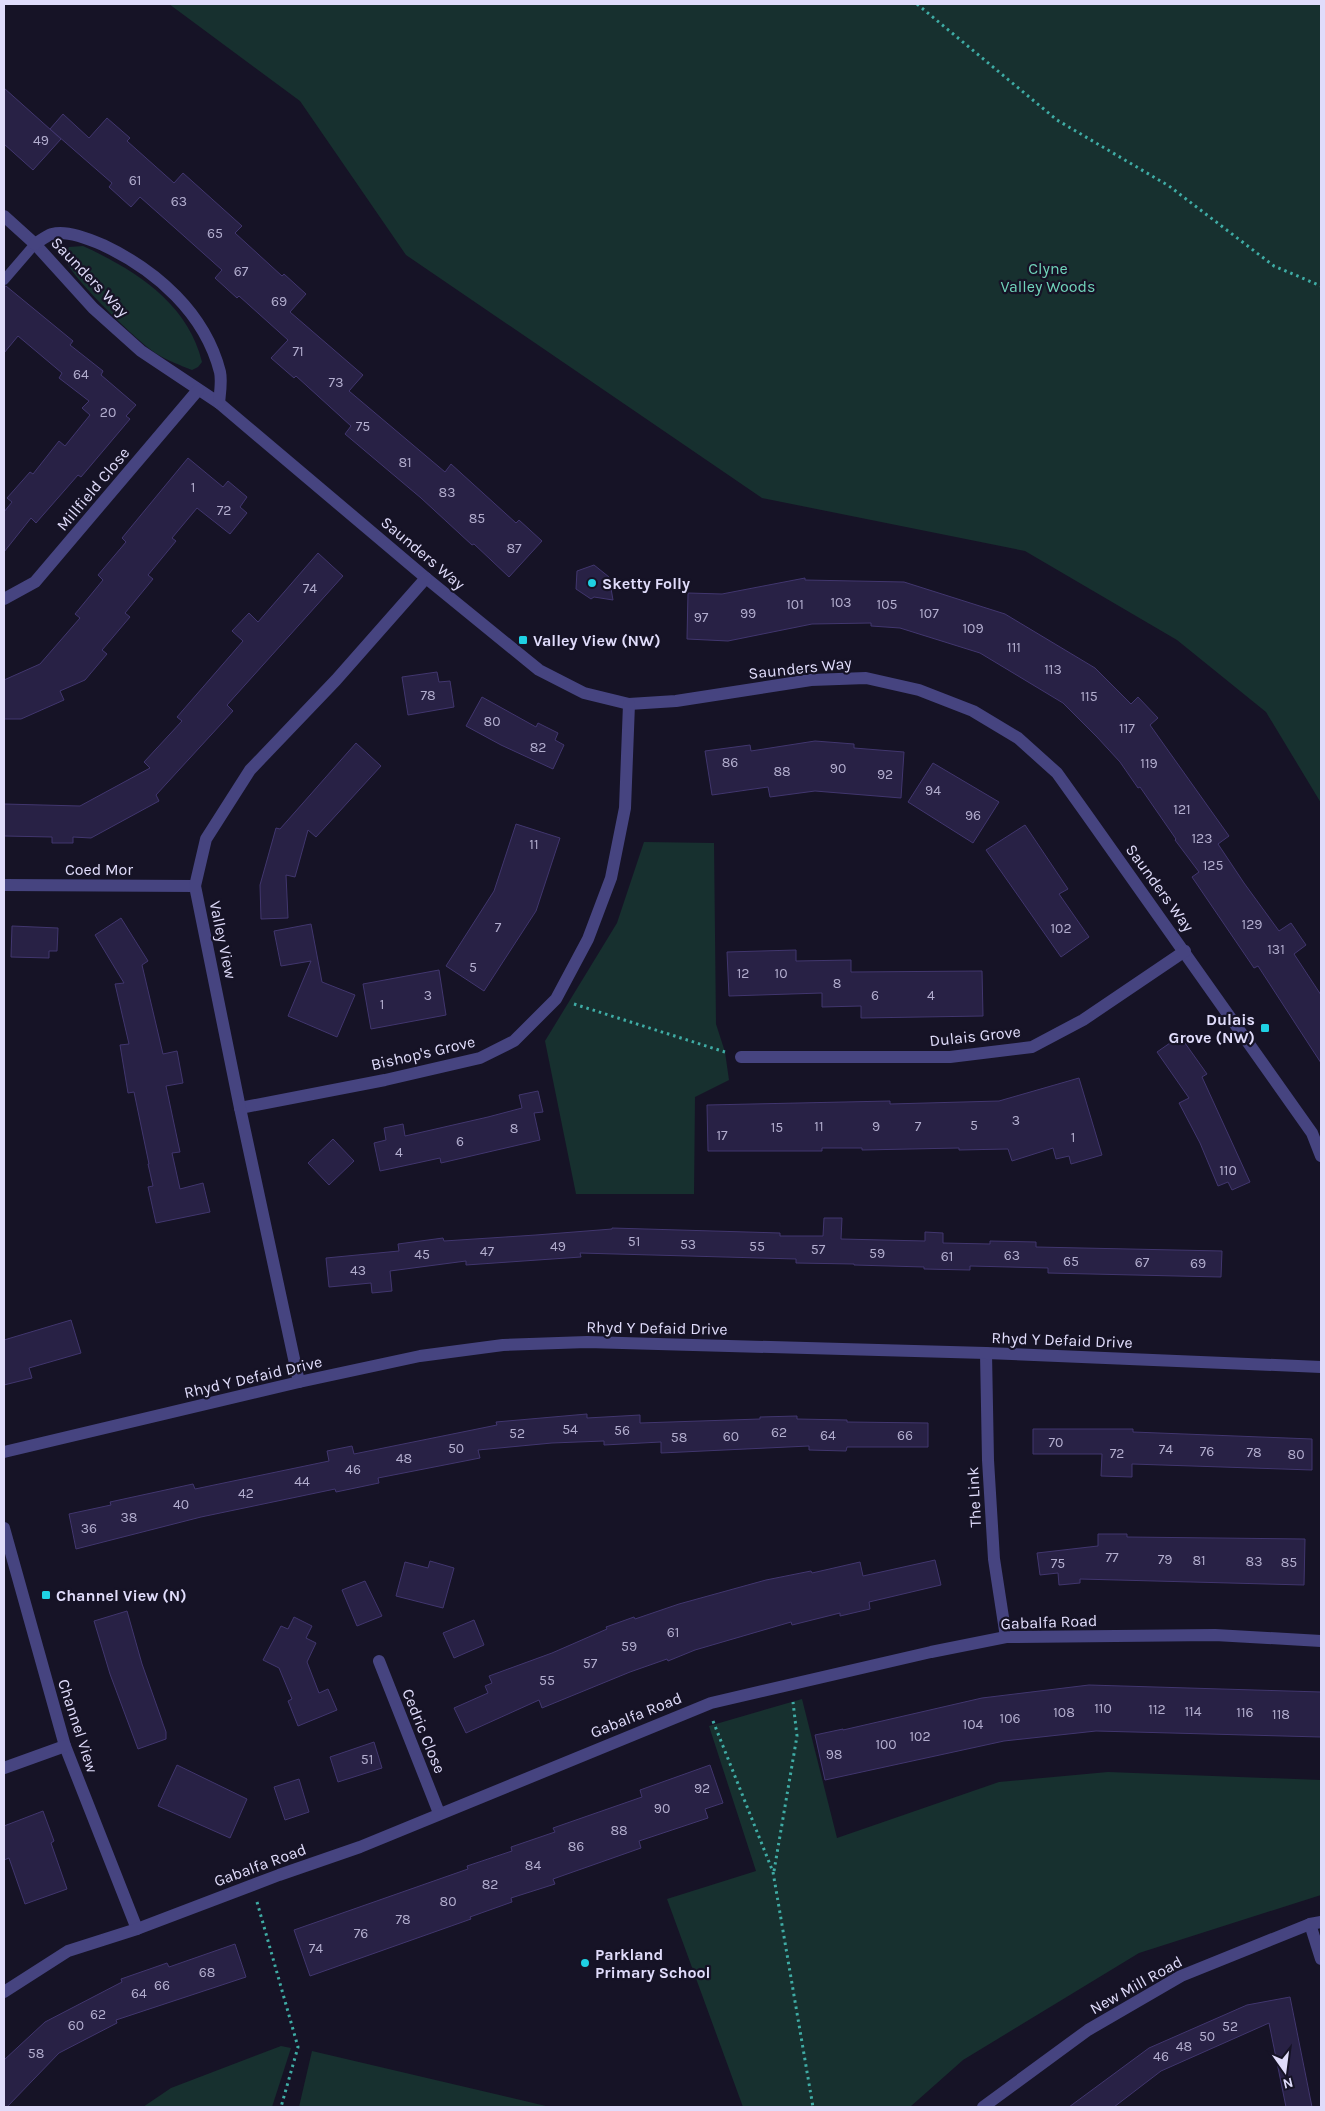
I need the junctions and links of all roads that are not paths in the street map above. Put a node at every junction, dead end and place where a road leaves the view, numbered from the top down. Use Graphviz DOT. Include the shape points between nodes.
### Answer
graph roads {
  1 [pos="4,216"];
  2 [pos="35,244"];
  3 [pos="4,280"];
  4 [pos="198,390"];
  5 [pos="219,402"];
  6 [pos="426,578"];
  7 [pos="4,599"];
  8 [pos="629,704"];
  9 [pos="4,885"];
  10 [pos="194,886"];
  11 [pos="1185,951"];
  12 [pos="741,1057"];
  13 [pos="240,1108"];
  14 [pos="1321,1156"];
  15 [pos="986,1353"];
  16 [pos="1321,1367"];
  17 [pos="299,1382"];
  18 [pos="4,1452"];
  19 [pos="4,1528"];
  20 [pos="1006,1637"];
  21 [pos="1321,1641"];
  22 [pos="378,1661"];
  23 [pos="64,1746"];
  24 [pos="4,1768"];
  25 [pos="439,1813"];
  26 [pos="1316,1923"];
  27 [pos="137,1929"];
  28 [pos="1321,1959"];
  29 [pos="4,1992"];
  30 [pos="983,2107"];
  1 -- 2 [label="street, Saunders Way"];
  2 -- 3 [label="lane"];
  2 -- 4 [label="street, Saunders Way" via="93,308 141,351"];
  2 -- 5 [label="street, Saunders Way" via="52,234 82,236 128,257 166,284 195,319 212,350 220,374"];
  4 -- 5 [label="street, Saunders Way"];
  4 -- 7 [label="street, Millfield Close" via="35,582"];
  5 -- 6 [label="street, Saunders Way"];
  6 -- 8 [label="street, Saunders Way" via="539,670 584,693"];
  6 -- 10 [label="street, Valley View" via="336,680 250,770 206,839"];
  8 -- 11 [label="street, Saunders Way" via="676,701 811,680 866,678 919,690 973,711 1018,738 1056,774"];
  8 -- 13 [label="street, Bishop's Grove" via="625,808 611,878 588,939 556,999 514,1041 480,1058"];
  9 -- 10 [label="street, Coed Mor"];
  10 -- 13 [label="street, Valley View"];
  11 -- 12 [label="street, Dulais Grove" via="1083,1020 1032,1047 950,1057"];
  11 -- 14 [label="street, Saunders Way" via="1312,1133"];
  13 -- 17 [label="street, Valley View"];
  15 -- 16 [label="street, Rhyd Y Defaid Drive"];
  15 -- 17 [label="street, Rhyd Y Defaid Drive" via="586,1342 503,1345 420,1356"];
  15 -- 20 [label="street, The Link" via="994,1559"];
  17 -- 18 [label="street, Rhyd Y Defaid Drive"];
  19 -- 23 [label="street, Channel View"];
  20 -- 21 [label="street, Gabalfa Road" via="1215,1635"];
  20 -- 25 [label="street, Gabalfa Road" via="706,1704"];
  22 -- 25 [label="street, Cedric Close"];
  23 -- 24 [label="street"];
  23 -- 27 [label="street, Channel View"];
  25 -- 27 [label="street, Gabalfa Road" via="360,1847"];
  26 -- 28 [label="street"];
  26 -- 30 [label="street, New Mill Road" via="1181,1976 1088,2030"];
  27 -- 29 [label="street, Gabalfa Road" via="68,1951"];
}
